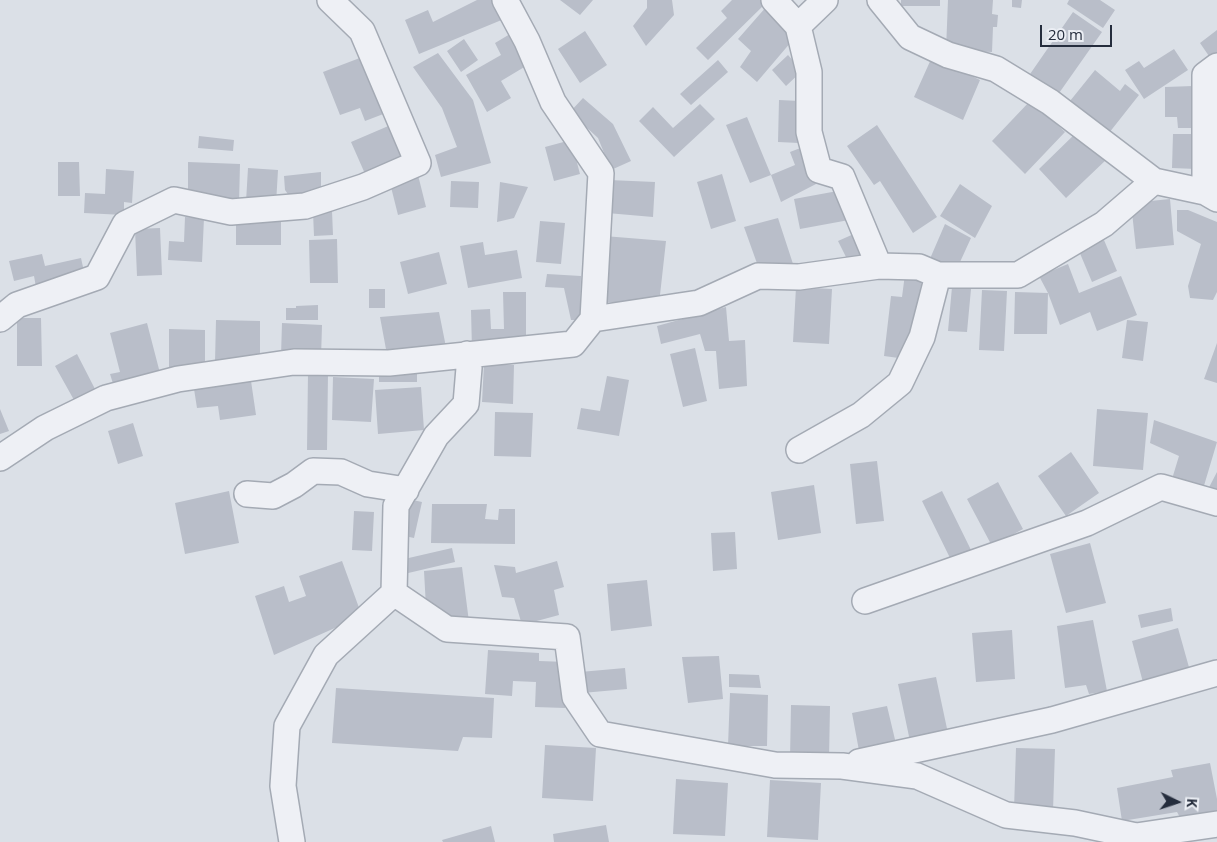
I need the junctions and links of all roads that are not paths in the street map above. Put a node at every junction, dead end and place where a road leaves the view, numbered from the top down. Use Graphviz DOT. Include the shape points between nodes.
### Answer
graph roads {
  1 [pos="330,0"];
  2 [pos="505,0"];
  3 [pos="774,0"];
  4 [pos="825,0"];
  5 [pos="880,0"];
  6 [pos="798,26"];
  7 [pos="1217,66"];
  8 [pos="1154,181"];
  9 [pos="1211,195"];
  10 [pos="879,266"];
  11 [pos="938,275"];
  12 [pos="0,319"];
  13 [pos="593,319"];
  14 [pos="467,354"];
  15 [pos="799,450"];
  16 [pos="0,458"];
  17 [pos="406,490"];
  18 [pos="247,494"];
  19 [pos="1217,503"];
  20 [pos="394,593"];
  21 [pos="865,601"];
  22 [pos="1217,673"];
  23 [pos="842,766"];
  24 [pos="1217,824"];
  25 [pos="292,842"];
  1 -- 12 [label="street" via="362,31 418,163 363,187 305,206 231,212 174,200 126,224 97,278 17,305"];
  2 -- 13 [label="street" via="554,102 601,173"];
  3 -- 6 [label="street"];
  4 -- 6 [label="street"];
  5 -- 8 [label="street" via="910,37 948,55 996,69 1050,102"];
  6 -- 10 [label="street" via="809,72 809,132 820,170 842,177"];
  7 -- 9 [label="street" via="1205,75"];
  8 -- 9 [label="street"];
  8 -- 11 [label="street" via="1104,224 1018,275"];
  10 -- 11 [label="street" via="919,267"];
  10 -- 13 [label="street" via="799,277 758,276 699,302"];
  11 -- 15 [label="street" via="922,338 900,382 861,415"];
  13 -- 14 [label="street" via="573,344"];
  14 -- 16 [label="street" via="389,363 294,362 178,379 106,398 44,428"];
  14 -- 17 [label="street" via="466,404 436,436"];
  17 -- 18 [label="street" via="368,484 340,472 313,471 273,496"];
  17 -- 20 [label="street" via="396,506"];
  19 -- 21 [label="street" via="1160,487 1087,523"];
  20 -- 23 [label="street" via="447,629 566,637 575,696 600,734 775,765"];
  20 -- 25 [label="street" via="326,655 287,726 283,786"];
  22 -- 23 [label="street" via="1052,720"];
  23 -- 24 [label="street" via="917,776 1006,814 1075,823 1136,836"];
}
